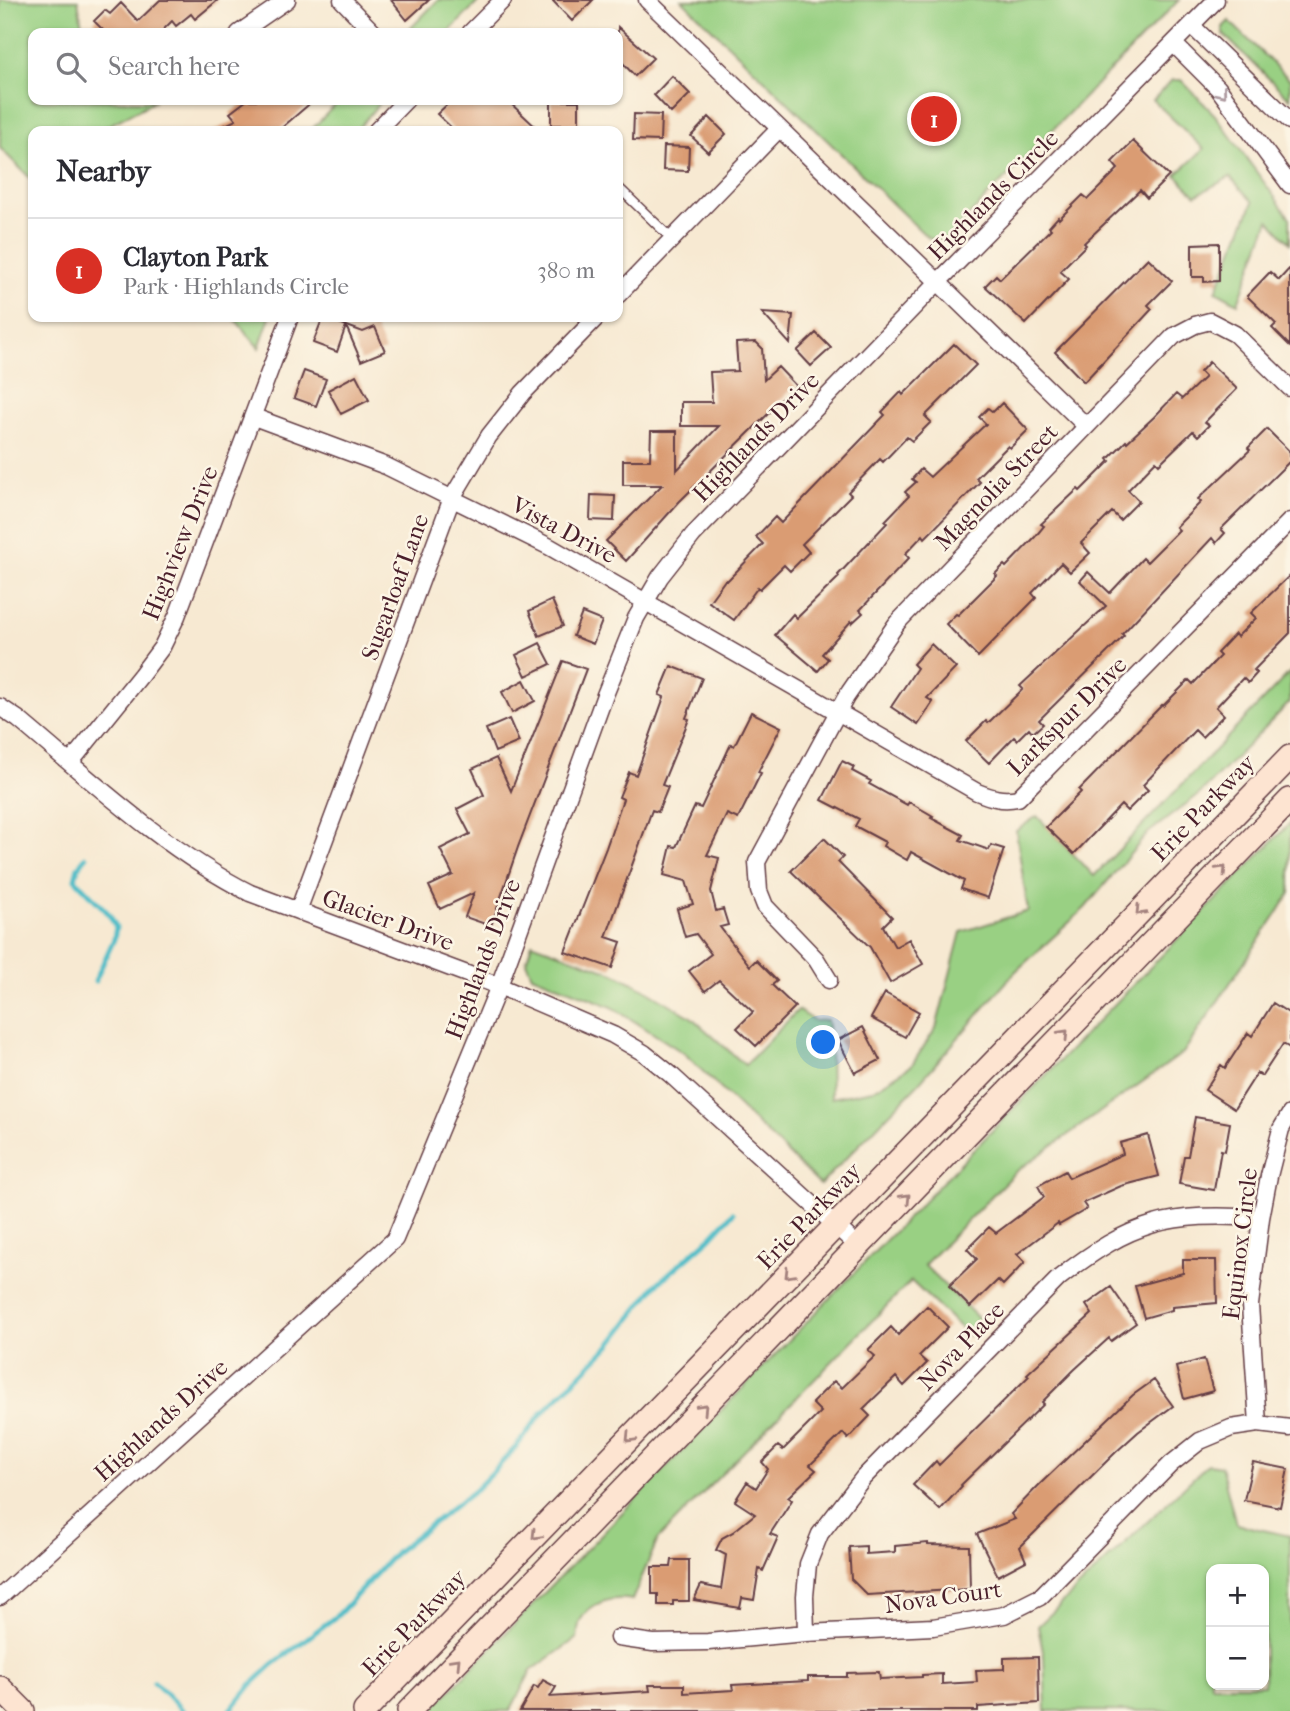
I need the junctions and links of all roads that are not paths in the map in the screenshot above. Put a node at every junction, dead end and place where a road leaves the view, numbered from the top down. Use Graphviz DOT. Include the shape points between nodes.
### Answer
graph roads {
  1 [pos="287,0"];
  2 [pos="342,0"];
  3 [pos="503,0"];
  4 [pos="647,0"];
  5 [pos="1216,0"];
  6 [pos="1192,26"];
  7 [pos="246,28"];
  8 [pos="369,28"];
  9 [pos="475,28"];
  10 [pos="1174,44"];
  11 [pos="401,105"];
  12 [pos="1290,121"];
  13 [pos="381,126"];
  14 [pos="779,129"];
  15 [pos="1290,185"];
  16 [pos="623,192"];
  17 [pos="672,239"];
  18 [pos="939,282"];
  19 [pos="623,290"];
  20 [pos="288,322"];
  21 [pos="592,322"];
  22 [pos="1290,388"];
  23 [pos="254,417"];
  24 [pos="1086,426"];
  25 [pos="452,498"];
  26 [pos="1290,521"];
  27 [pos="645,601"];
  28 [pos="0,707"];
  29 [pos="838,712"];
  30 [pos="1290,757"];
  31 [pos="70,763"];
  32 [pos="1290,800"];
  33 [pos="298,911"];
  34 [pos="829,981"];
  35 [pos="499,986"];
  36 [pos="1290,1114"];
  37 [pos="1261,1219"];
  38 [pos="836,1225"];
  39 [pos="859,1247"];
  40 [pos="1258,1424"];
  41 [pos="1290,1428"];
  42 [pos="0,1597"];
  43 [pos="806,1633"];
  44 [pos="618,1638"];
  45 [pos="0,1688"];
  46 [pos="23,1711"];
  47 [pos="365,1711"];
  48 [pos="408,1711"];
  1 -- 7 [label="street"];
  2 -- 8 [label="street"];
  3 -- 9 [label="street"];
  4 -- 14 [label="street, Highlands Circle"];
  5 -- 6 [label="street, Highlands Circle"];
  6 -- 10 [label="street, Highlands Circle"];
  6 -- 12 [label="street"];
  10 -- 15 [label="street, one-way" via="1218,88"];
  10 -- 18 [label="street, Highlands Circle"];
  11 -- 13 [label="street"];
  14 -- 17 [label="street"];
  14 -- 18 [label="street, Highlands Circle"];
  16 -- 17 [label="lane"];
  17 -- 19 [label="street"];
  18 -- 24 [label="street"];
  18 -- 27 [label="street, Highlands Drive" via="692,535"];
  20 -- 23 [label="street, Highview Drive"];
  21 -- 25 [label="street, Sugarloaf Lane" via="523,393 489,436"];
  22 -- 24 [label="street, Magnolia Street" via="1235,334 1210,321 1174,336"];
  23 -- 25 [label="street, Vista Drive" via="345,449"];
  23 -- 31 [label="street, Highview Drive" via="162,647"];
  24 -- 29 [label="street, Magnolia Street" via="897,623"];
  25 -- 27 [label="street, Vista Drive"];
  25 -- 33 [label="street, Sugarloaf Lane"];
  26 -- 29 [label="street, Larkspur Drive" via="1018,798 992,798 977,792"];
  27 -- 29 [label="street, Vista Drive"];
  27 -- 35 [label="street, Highlands Drive"];
  28 -- 31 [label="street, Glacier Drive"];
  29 -- 34 [label="street, Magnolia Street" via="757,862 765,906 816,959"];
  30 -- 38 [label="main road, Erie Parkway, one-way"];
  31 -- 33 [label="street, Glacier Drive" via="213,874"];
  39 -- 32 [label="main road, one-way"];
  33 -- 35 [label="street, Glacier Drive"];
  35 -- 38 [label="street, Glacier Drive" via="576,1018 643,1054"];
  35 -- 42 [label="street, Highlands Drive" via="395,1239"];
  36 -- 37 [label="street, Equinox Circle" via="1281,1129"];
  37 -- 40 [label="street, Equinox Circle" via="1250,1305"];
  37 -- 43 [label="street, Nova Place" via="1167,1219 1130,1231 1059,1278 863,1478 820,1534 808,1564"];
  38 -- 39 [label="street, Glacier Drive"];
  38 -- 47 [label="main road, Erie Parkway, one-way"];
  48 -- 39 [label="main road, one-way"];
  40 -- 41 [label="street, Nova Court"];
  40 -- 43 [label="street, Nova Court" via="1231,1428 1200,1441 1029,1604 1003,1615 933,1627"];
  43 -- 44 [label="street, Nova Court" via="695,1643"];
  45 -- 46 [label="main road"];
}
